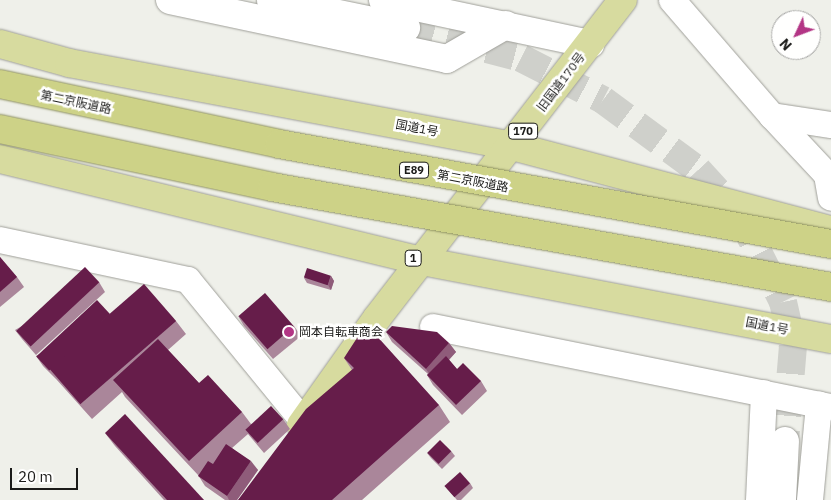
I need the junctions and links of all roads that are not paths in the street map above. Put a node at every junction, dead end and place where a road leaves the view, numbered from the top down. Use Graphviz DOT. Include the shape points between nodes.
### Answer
graph roads {
  1 [pos="170,0"];
  2 [pos="271,0"];
  3 [pos="383,0"];
  4 [pos="623,0"];
  5 [pos="672,0"];
  6 [pos="506,25"];
  7 [pos="406,28"];
  8 [pos="0,33"];
  9 [pos="0,44"];
  10 [pos="590,44"];
  11 [pos="69,63"];
  12 [pos="0,84"];
  13 [pos="772,116"];
  14 [pos="831,125"];
  15 [pos="0,129"];
  16 [pos="512,146"];
  17 [pos="0,159"];
  18 [pos="831,198"];
  19 [pos="831,230"];
  20 [pos="0,240"];
  21 [pos="831,244"];
  22 [pos="422,260"];
  23 [pos="831,286"];
  24 [pos="433,327"];
  25 [pos="831,338"];
  26 [pos="764,393"];
  27 [pos="825,405"];
  28 [pos="304,422"];
  29 [pos="785,441"];
  30 [pos="287,445"];
  31 [pos="759,500"];
  32 [pos="782,500"];
  33 [pos="810,500"];
  1 -- 6 [label="street" via="447,59"];
  2 -- 7 [label="street"];
  3 -- 6 [label="street"];
  4 -- 10 [label="highway, 旧国道170号 / 170"];
  5 -- 13 [label="street"];
  6 -- 10 [label="street"];
  8 -- 11 [label="street"];
  9 -- 11 [label="highway, 国道1号"];
  10 -- 16 [label="highway, 旧国道170号 / 170"];
  11 -- 16 [label="highway, 国道1号"];
  12 -- 21 [label="highway, 第二京阪道路 / E89, bridge" via="289,146"];
  13 -- 14 [label="street"];
  13 -- 18 [label="street" via="827,175"];
  15 -- 23 [label="highway, bridge" via="272,187"];
  16 -- 19 [label="highway, 国道1号"];
  16 -- 22 [label="highway, 旧国道170号 / 170"];
  17 -- 22 [label="highway, 国道1号 / 1"];
  20 -- 28 [label="street" via="188,280"];
  22 -- 25 [label="highway, 国道1号 / 1"];
  22 -- 28 [label="highway, 旧国道170号 / 170"];
  24 -- 26 [label="street"];
  26 -- 27 [label="street"];
  26 -- 31 [label="street"];
  27 -- 33 [label="street"];
  28 -- 30 [label="highway, 旧国道170号 / 170"];
  29 -- 32 [label="street"];
}
